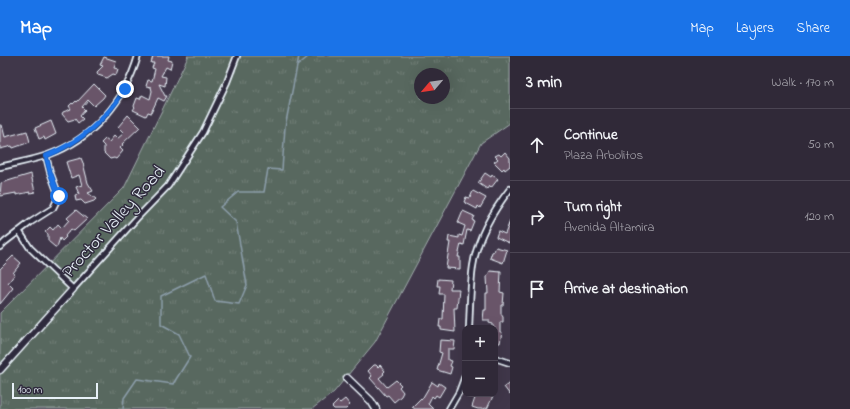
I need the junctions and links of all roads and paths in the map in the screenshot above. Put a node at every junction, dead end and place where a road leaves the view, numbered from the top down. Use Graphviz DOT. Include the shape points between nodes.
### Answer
graph roads {
  1 [pos="138,56"];
  2 [pos="237,56"];
  3 [pos="46,156"];
  4 [pos="0,168"];
  5 [pos="510,189"];
  6 [pos="19,231"];
  7 [pos="0,247"];
  8 [pos="73,289"];
  9 [pos="469,325"];
  10 [pos="498,359"];
  11 [pos="510,363"];
  12 [pos="0,370"];
  13 [pos="347,378"];
  14 [pos="462,384"];
  15 [pos="376,409"];
  16 [pos="449,409"];
  1 -- 3 [label="street" via="125,89 105,117 80,139"];
  2 -- 8 [label="street, Proctor Valley Road" via="203,132 168,186"];
  3 -- 4 [label="street"];
  3 -- 6 [label="street" via="59,196 53,208"];
  5 -- 9 [label="street" via="494,212 479,244 473,266"];
  6 -- 7 [label="street"];
  6 -- 8 [label="street" via="30,248"];
  8 -- 12 [label="street, Proctor Valley Road"];
  10 -- 11 [label="street"];
  13 -- 15 [label="street"];
  14 -- 16 [label="street"];
}
